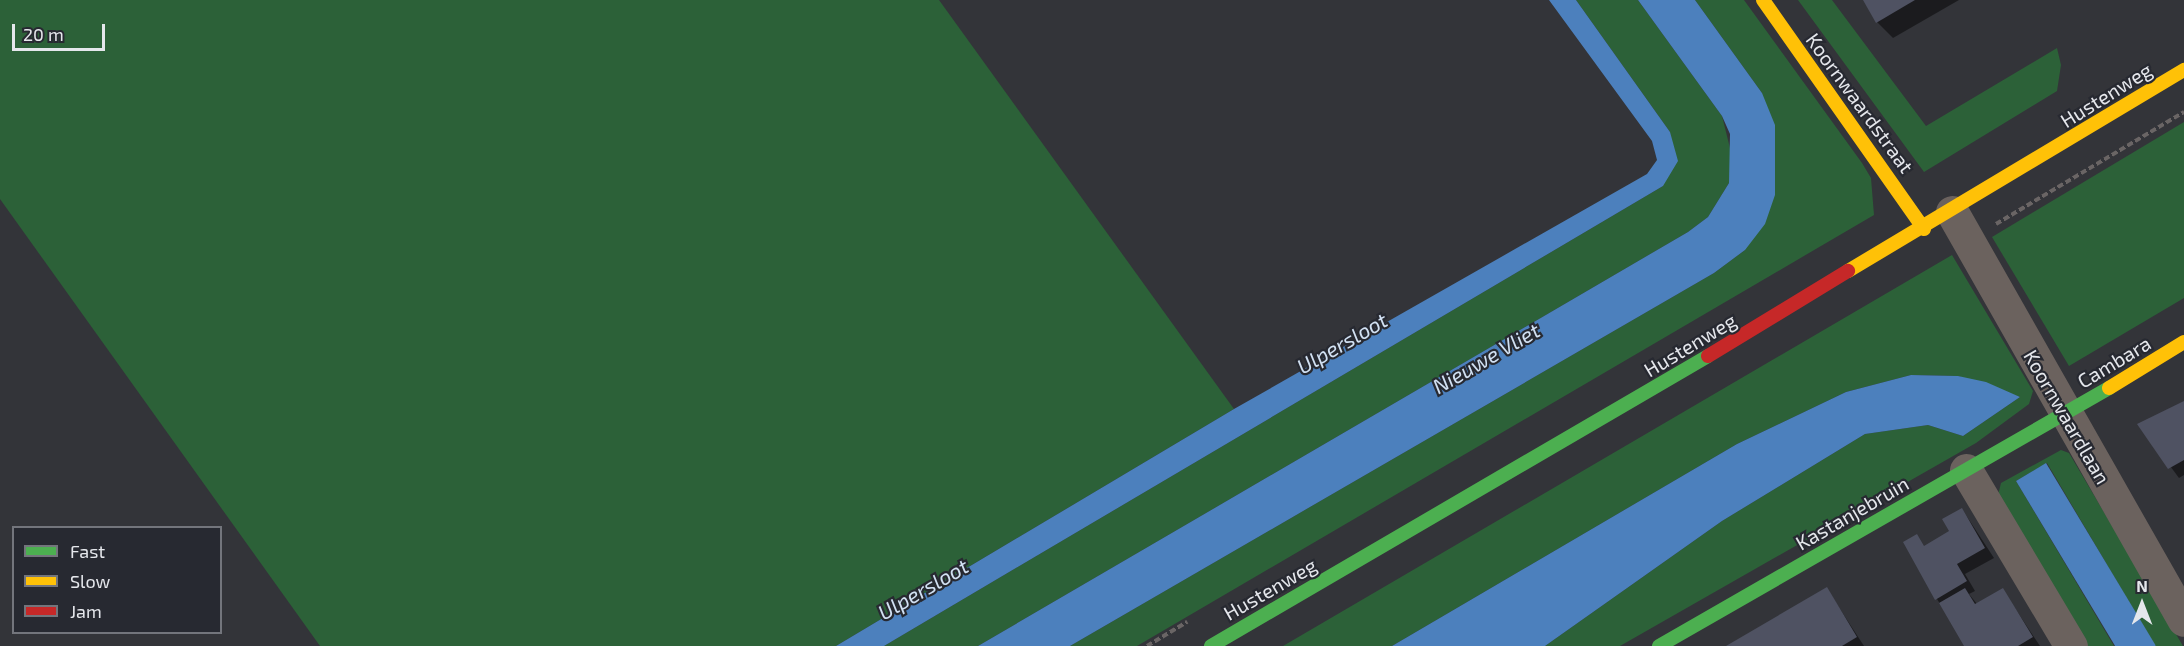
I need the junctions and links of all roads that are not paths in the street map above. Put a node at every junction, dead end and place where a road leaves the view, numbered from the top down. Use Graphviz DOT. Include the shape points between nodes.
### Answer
graph roads {
  1 [pos="1763,0"];
  2 [pos="2184,70"];
  3 [pos="1952,212"];
  4 [pos="1924,229"];
  5 [pos="2184,342"];
  6 [pos="2054,420"];
  7 [pos="1976,464"];
  8 [pos="2184,620"];
  9 [pos="1211,646"];
  10 [pos="1659,646"];
  11 [pos="2071,646"];
  1 -- 4 [label="main road, Koornwaardstraat"];
  2 -- 3 [label="main road, Hustenweg"];
  3 -- 4 [label="main road, Hustenweg"];
  3 -- 6 [label="street, Koornwaardlaan"];
  4 -- 9 [label="main road, Hustenweg"];
  5 -- 6 [label="main road, Cambara"];
  6 -- 7 [label="main road, Kastanjebruin"];
  6 -- 8 [label="street, Koornwaardlaan"];
  7 -- 10 [label="main road, Kastanjebruin"];
  7 -- 11 [label="street"];
}
